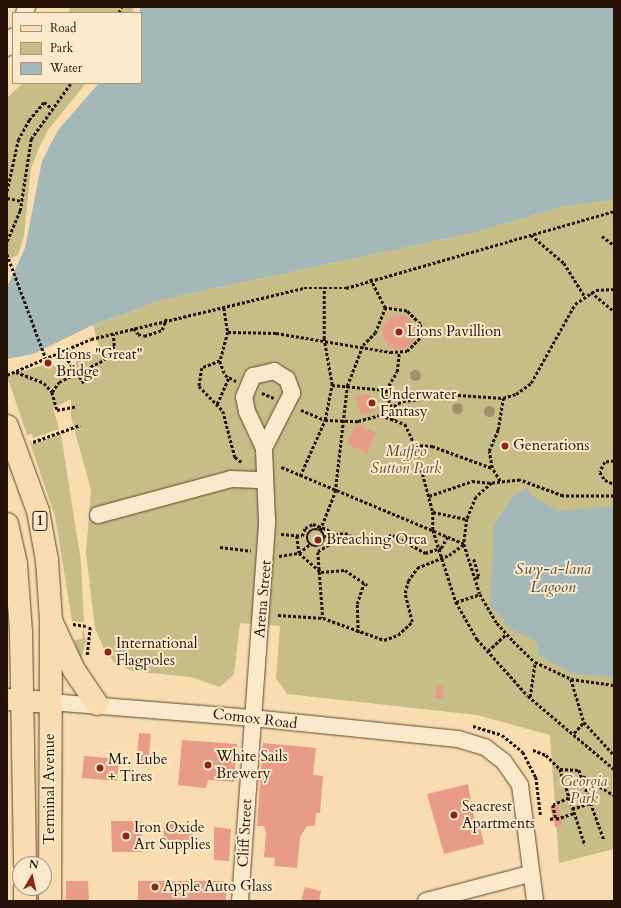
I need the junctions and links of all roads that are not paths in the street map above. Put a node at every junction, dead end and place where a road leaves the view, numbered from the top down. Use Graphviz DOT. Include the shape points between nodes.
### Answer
graph roads {
  1 [pos="12,38"];
  2 [pos="7,48"];
  3 [pos="7,426"];
  4 [pos="264,448"];
  5 [pos="265,480"];
  6 [pos="98,515"];
  7 [pos="7,524"];
  8 [pos="61,622"];
  9 [pos="21,632"];
  10 [pos="7,650"];
  11 [pos="15,699"];
  12 [pos="50,702"];
  13 [pos="98,704"];
  14 [pos="252,718"];
  15 [pos="7,735"];
  16 [pos="22,753"];
  17 [pos="25,856"];
  18 [pos="530,874"];
  19 [pos="50,901"];
  20 [pos="240,901"];
  21 [pos="426,901"];
  22 [pos="534,901"];
  1 -- 2 [label="street"];
  3 -- 8 [label="highway, 1" via="38,511"];
  4 -- 5 [label="street, Arena Street"];
  5 -- 6 [label="street" via="231,479"];
  5 -- 14 [label="street, Arena Street" via="266,570"];
  7 -- 9 [label="highway, 1" via="16,564"];
  8 -- 12 [label="highway, 1"];
  8 -- 13 [label="highway" via="74,670"];
  9 -- 10 [label="highway"];
  9 -- 11 [label="highway, 1"];
  11 -- 12 [label="main road, Comox Road"];
  11 -- 16 [label="highway, Terminal Avenue / 1"];
  12 -- 13 [label="street, Comox Road"];
  12 -- 19 [label="highway, Terminal Avenue / 1"];
  13 -- 14 [label="street, Comox Road"];
  14 -- 18 [label="street, Comox Road" via="458,740 485,747 498,756 520,785"];
  14 -- 20 [label="street, Cliff Street"];
  15 -- 16 [label="highway"];
  16 -- 17 [label="highway, Terminal Avenue / 1"];
  18 -- 21 [label="street"];
  18 -- 22 [label="street"];
}
